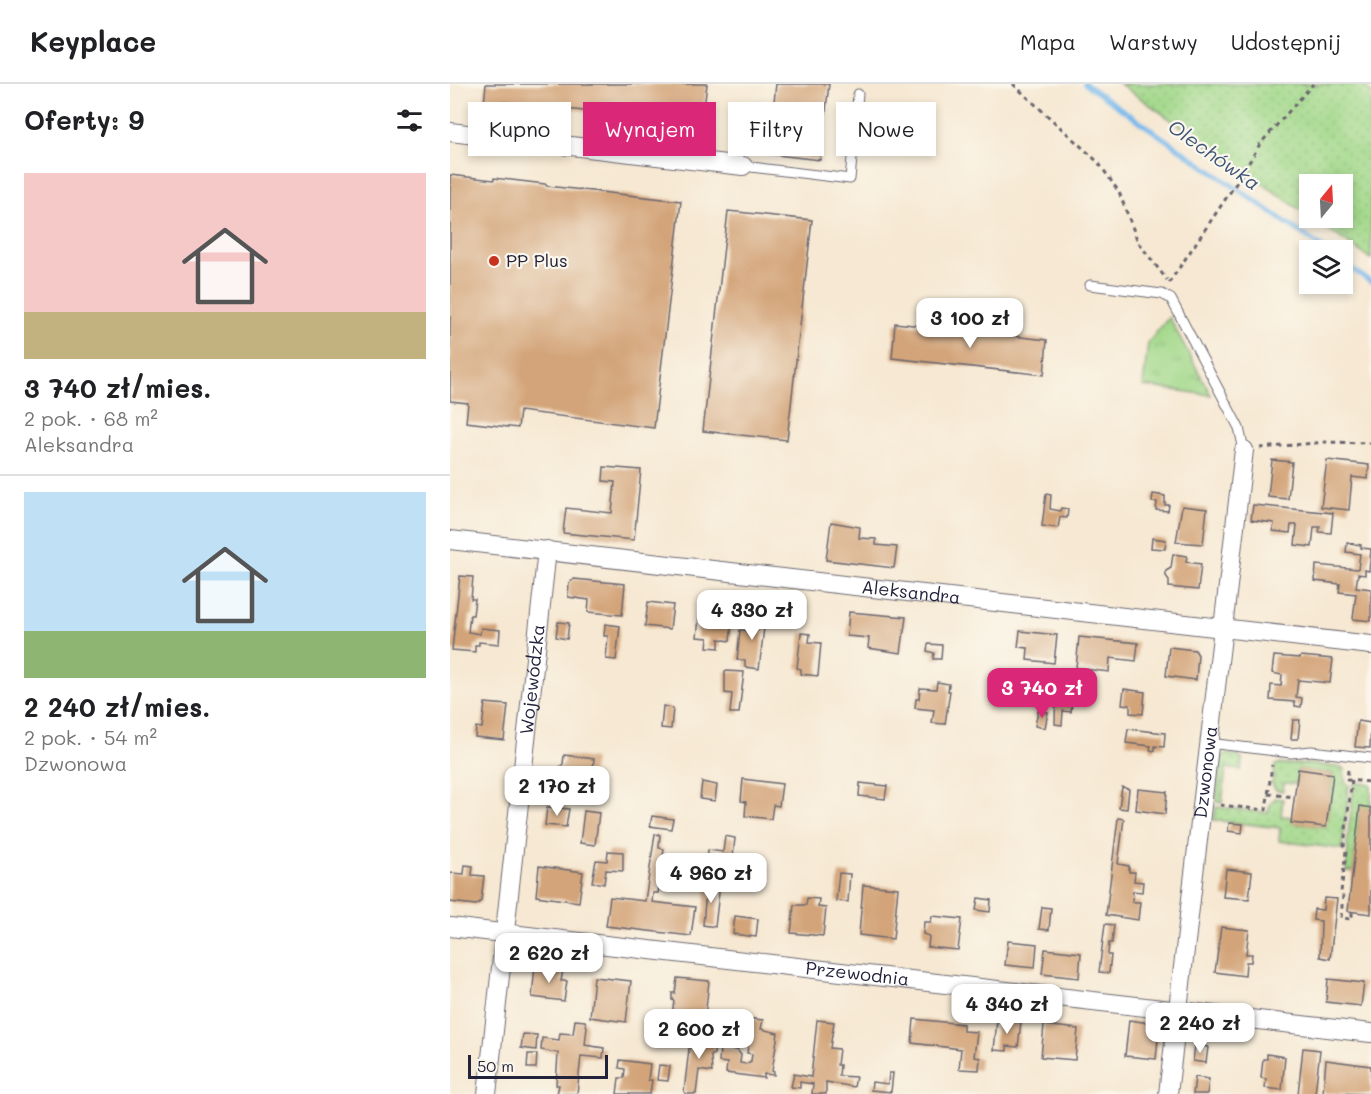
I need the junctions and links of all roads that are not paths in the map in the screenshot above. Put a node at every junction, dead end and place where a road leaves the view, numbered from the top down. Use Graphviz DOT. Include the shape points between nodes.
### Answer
graph roads {
  1 [pos="858,94"];
  2 [pos="450,132"];
  3 [pos="743,166"];
  4 [pos="1090,285"];
  5 [pos="1244,450"];
  6 [pos="450,540"];
  7 [pos="547,550"];
  8 [pos="1223,628"];
  9 [pos="1371,645"];
  10 [pos="1209,742"];
  11 [pos="1371,758"];
  12 [pos="450,927"];
  13 [pos="505,933"];
  14 [pos="1177,1011"];
  15 [pos="1371,1033"];
  16 [pos="487,1094"];
  17 [pos="1168,1094"];
  1 -- 3 [label="lane" via="850,178"];
  2 -- 3 [label="street"];
  4 -- 5 [label="lane" via="1162,294 1171,299 1239,428"];
  5 -- 8 [label="street, Dzwonowa"];
  6 -- 7 [label="street, Aleksandra"];
  7 -- 8 [label="street, Aleksandra"];
  7 -- 13 [label="street, Wojewódzka"];
  8 -- 9 [label="street, Aleksandra"];
  8 -- 10 [label="street, Dzwonowa"];
  10 -- 11 [label="lane"];
  10 -- 14 [label="street, Dzwonowa"];
  12 -- 13 [label="street, Przewodnia"];
  13 -- 14 [label="street, Przewodnia"];
  13 -- 16 [label="street, Wojewódzka"];
  14 -- 15 [label="street, Przewodnia"];
  14 -- 17 [label="street, Dzwonowa"];
}
